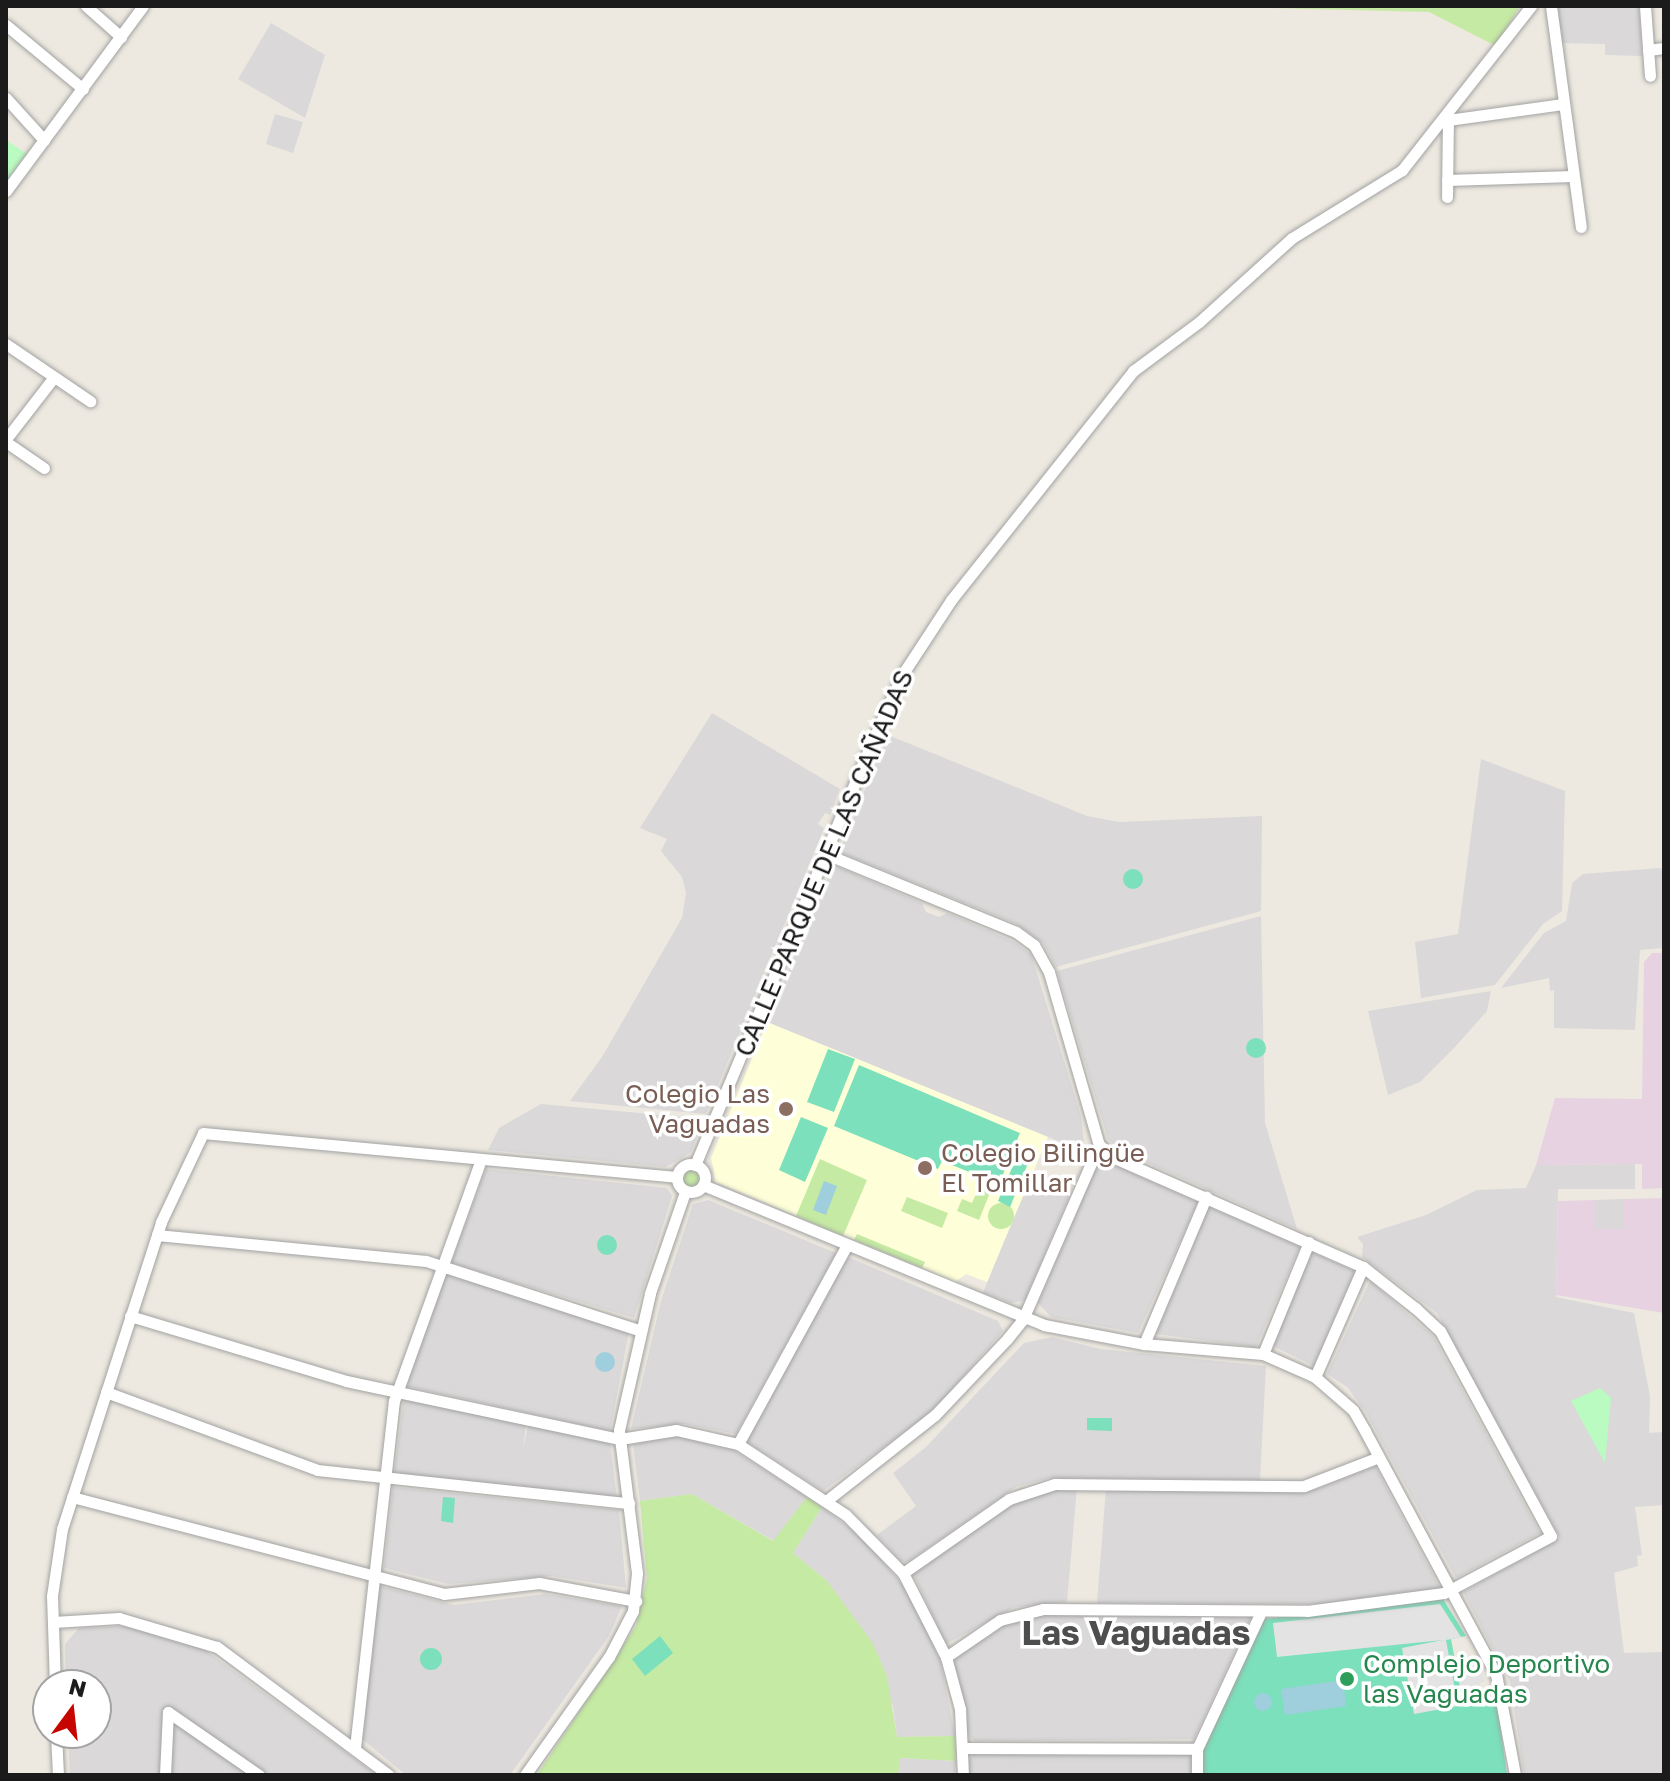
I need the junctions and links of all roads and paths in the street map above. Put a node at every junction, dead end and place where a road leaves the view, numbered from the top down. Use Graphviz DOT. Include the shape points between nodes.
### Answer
graph roads {
  1 [pos="86,6"];
  2 [pos="143,6"];
  3 [pos="1531,6"];
  4 [pos="1551,6"];
  5 [pos="1645,6"];
  6 [pos="6,25"];
  7 [pos="121,37"];
  8 [pos="1664,48"];
  9 [pos="1648,50"];
  10 [pos="1650,76"];
  11 [pos="83,89"];
  12 [pos="6,98"];
  13 [pos="1563,104"];
  14 [pos="1449,106"];
  15 [pos="1448,120"];
  16 [pos="44,140"];
  17 [pos="1573,176"];
  18 [pos="1447,180"];
  19 [pos="6,191"];
  20 [pos="1447,197"];
  21 [pos="1581,227"];
  22 [pos="6,344"];
  23 [pos="54,377"];
  24 [pos="90,401"];
  25 [pos="6,441"];
  26 [pos="44,468"];
  27 [pos="826,854"];
  28 [pos="1099,1145"];
  29 [pos="481,1160"];
  30 [pos="695,1165"];
  31 [pos="676,1177"];
  32 [pos="703,1185"];
  33 [pos="685,1192"];
  34 [pos="1206,1197"];
  35 [pos="157,1235"];
  36 [pos="1309,1242"];
  37 [pos="846,1247"];
  38 [pos="439,1265"];
  39 [pos="1363,1267"];
  40 [pos="130,1316"];
  41 [pos="1023,1319"];
  42 [pos="641,1331"];
  43 [pos="1144,1344"];
  44 [pos="1263,1354"];
  45 [pos="1315,1377"];
  46 [pos="396,1391"];
  47 [pos="106,1392"];
  48 [pos="620,1439"];
  49 [pos="738,1444"];
  50 [pos="1379,1457"];
  51 [pos="385,1480"];
  52 [pos="72,1497"];
  53 [pos="826,1501"];
  54 [pos="629,1503"];
  55 [pos="903,1573"];
  56 [pos="375,1576"];
  57 [pos="1451,1590"];
  58 [pos="636,1601"];
  59 [pos="1261,1612"];
  60 [pos="53,1622"];
  61 [pos="946,1657"];
  62 [pos="54,1669"];
  63 [pos="355,1748"];
  64 [pos="963,1748"];
  65 [pos="57,1749"];
  66 [pos="1197,1749"];
  67 [pos="58,1775"];
  68 [pos="165,1775"];
  69 [pos="259,1775"];
  70 [pos="389,1775"];
  71 [pos="525,1775"];
  72 [pos="963,1775"];
  73 [pos="1197,1775"];
  74 [pos="1515,1775"];
  1 -- 7 [label="street"];
  2 -- 7 [label="street"];
  3 -- 14 [label="street, CALLE PARQUE DE LAS CAÑADAS"];
  4 -- 13 [label="street"];
  5 -- 9 [label="street"];
  6 -- 11 [label="street"];
  7 -- 11 [label="street"];
  8 -- 9 [label="street"];
  9 -- 10 [label="street"];
  11 -- 16 [label="street"];
  12 -- 16 [label="street"];
  13 -- 15 [label="street"];
  13 -- 17 [label="street"];
  14 -- 15 [label="street"];
  14 -- 27 [label="street, CALLE PARQUE DE LAS CAÑADAS" via="1402,170 1292,238 1199,322 1133,371 951,600 902,675"];
  15 -- 18 [label="street"];
  16 -- 19 [label="street"];
  17 -- 18 [label="street"];
  17 -- 21 [label="street"];
  18 -- 20 [label="street"];
  22 -- 23 [label="street"];
  23 -- 24 [label="street"];
  23 -- 25 [label="street"];
  25 -- 26 [label="street"];
  27 -- 28 [label="street" via="1016,932 1034,945 1049,972"];
  27 -- 30 [label="street, CALLE PARQUE DE LAS CAÑADAS"];
  28 -- 34 [label="street" via="1117,1159"];
  28 -- 41 [label="street"];
  29 -- 31 [label="street"];
  29 -- 35 [label="street" via="203,1133"];
  29 -- 38 [label="street"];
  30 -- 31 [label="street" via="683,1166"];
  30 -- 32 [label="street" via="705,1175"];
  31 -- 33 [label="street"];
  32 -- 33 [label="street"];
  32 -- 37 [label="street"];
  33 -- 42 [label="street"];
  34 -- 36 [label="street"];
  34 -- 43 [label="street"];
  35 -- 38 [label="street"];
  35 -- 40 [label="street"];
  36 -- 39 [label="street"];
  36 -- 44 [label="street"];
  37 -- 41 [label="street"];
  37 -- 49 [label="street"];
  38 -- 42 [label="street"];
  38 -- 46 [label="street"];
  39 -- 45 [label="street"];
  39 -- 57 [label="street" via="1440,1331 1551,1536"];
  40 -- 46 [label="street"];
  40 -- 47 [label="street"];
  41 -- 43 [label="street"];
  41 -- 53 [label="street" via="966,1388"];
  42 -- 48 [label="street"];
  43 -- 44 [label="street"];
  44 -- 45 [label="street"];
  45 -- 50 [label="street" via="1353,1410"];
  46 -- 48 [label="street"];
  46 -- 51 [label="street"];
  47 -- 51 [label="street" via="318,1470"];
  47 -- 52 [label="street"];
  48 -- 49 [label="street" via="676,1430"];
  48 -- 54 [label="street"];
  49 -- 53 [label="street"];
  50 -- 55 [label="street" via="1304,1486 1055,1484 1009,1499"];
  50 -- 57 [label="street"];
  51 -- 54 [label="street"];
  51 -- 56 [label="street"];
  52 -- 56 [label="street"];
  52 -- 60 [label="street" via="54,1565"];
  53 -- 55 [label="street"];
  54 -- 58 [label="street"];
  55 -- 61 [label="street"];
  56 -- 58 [label="street" via="444,1594 539,1583"];
  56 -- 63 [label="street"];
  57 -- 59 [label="street" via="1380,1604"];
  57 -- 74 [label="street" via="1502,1690"];
  58 -- 71 [label="street" via="609,1657"];
  59 -- 61 [label="street" via="1043,1609 1000,1620"];
  59 -- 66 [label="street"];
  60 -- 62 [label="street"];
  60 -- 63 [label="street" via="119,1618 202,1640 240,1661"];
  61 -- 64 [label="street"];
  63 -- 70 [label="street"];
  64 -- 66 [label="street"];
  64 -- 72 [label="street"];
  65 -- 67 [label="street"];
  66 -- 73 [label="street"];
  68 -- 69 [label="street" via="168,1712"];
}
